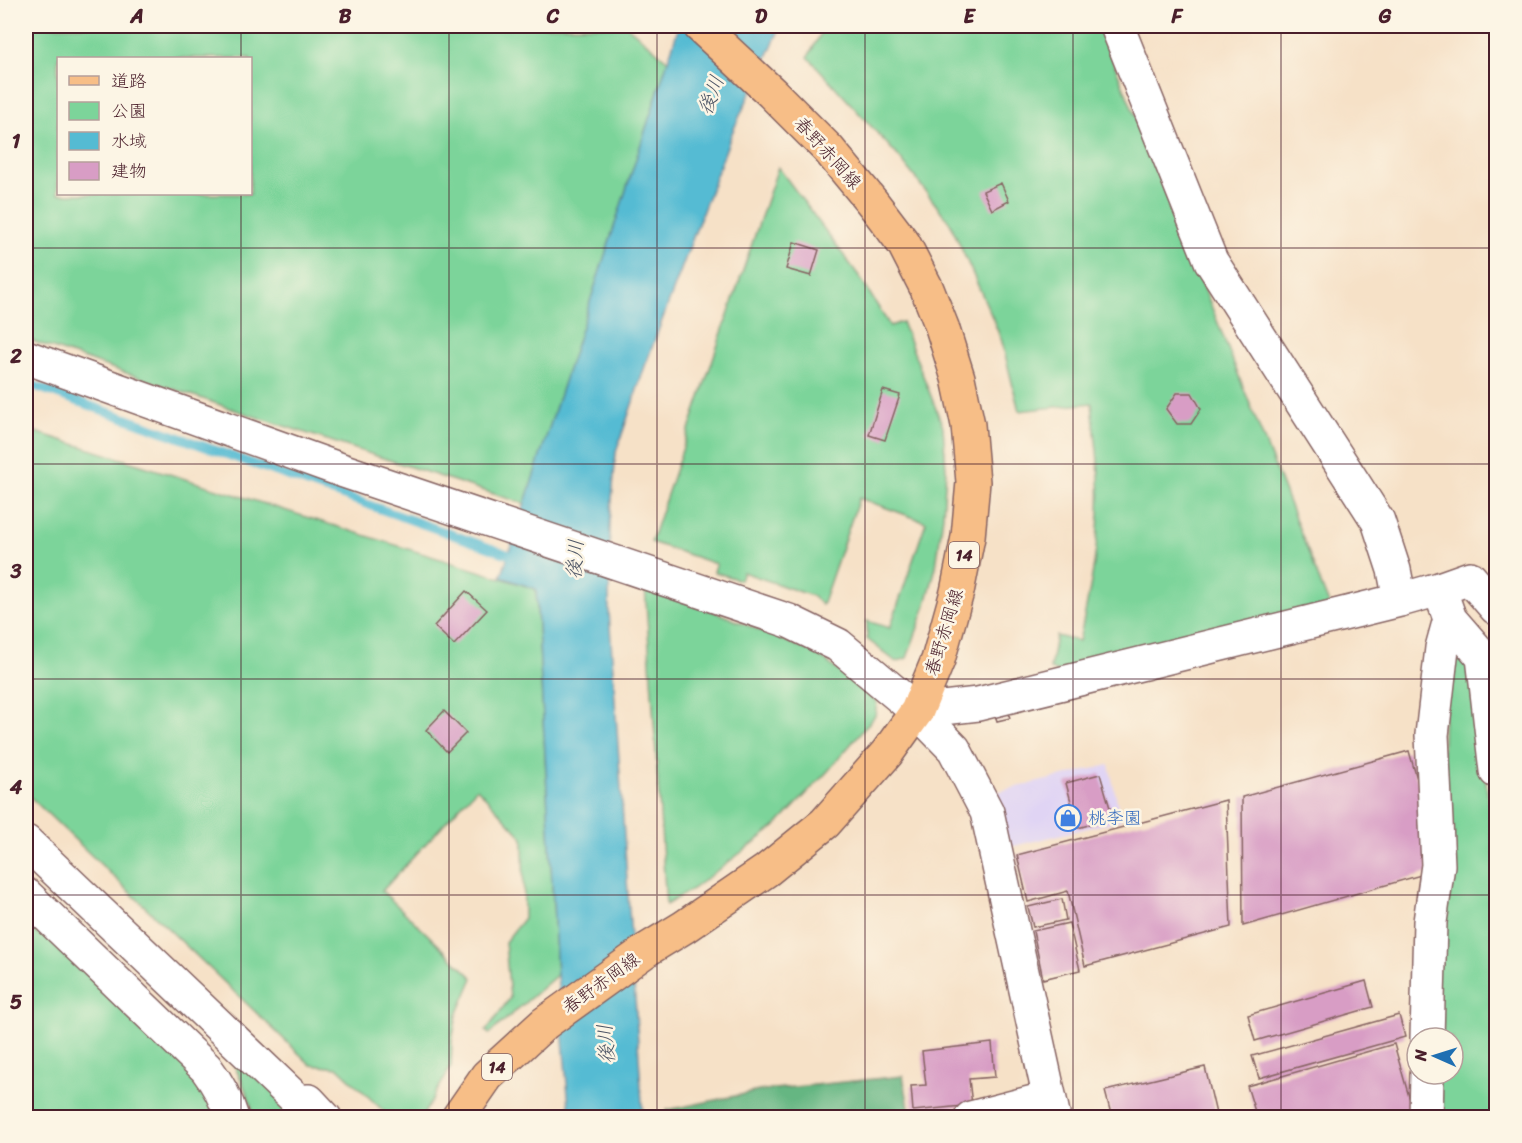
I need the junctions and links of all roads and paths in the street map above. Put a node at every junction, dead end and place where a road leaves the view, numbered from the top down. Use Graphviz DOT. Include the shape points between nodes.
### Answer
graph roads {
  1 [pos="700,26"];
  2 [pos="1117,26"];
  3 [pos="26,357"];
  4 [pos="1400,600"];
  5 [pos="1444,604"];
  6 [pos="1497,608"];
  7 [pos="917,711"];
  8 [pos="1497,771"];
  9 [pos="26,842"];
  10 [pos="26,895"];
  11 [pos="1427,1026"];
  12 [pos="1427,1086"];
  13 [pos="1051,1108"];
  14 [pos="232,1118"];
  15 [pos="325,1118"];
  16 [pos="458,1118"];
  17 [pos="971,1118"];
  18 [pos="1426,1118"];
  1 -- 7 [label="main road, 春野赤岡線 / 14" via="829,150 872,202 904,244 942,327 968,425 973,482 957,592 938,660"];
  2 -- 4 [label="street" via="1211,261 1378,521"];
  3 -- 7 [label="street" via="344,471 789,621 838,645"];
  4 -- 5 [label="street"];
  4 -- 7 [label="street" via="978,705"];
  5 -- 6 [label="street" via="1470,578"];
  5 -- 8 [label="street" via="1484,657"];
  5 -- 11 [label="street" via="1432,735 1438,865 1430,922"];
  7 -- 13 [label="street" via="954,749 987,813"];
  7 -- 16 [label="main road, 春野赤岡線 / 14" via="887,753 825,823 767,870 545,1023 487,1076"];
  9 -- 15 [label="street" via="299,1102 309,1101"];
  10 -- 14 [label="street" via="206,1068 227,1100"];
  12 -- 18 [label="street"];
  13 -- 17 [label="street"];
}
